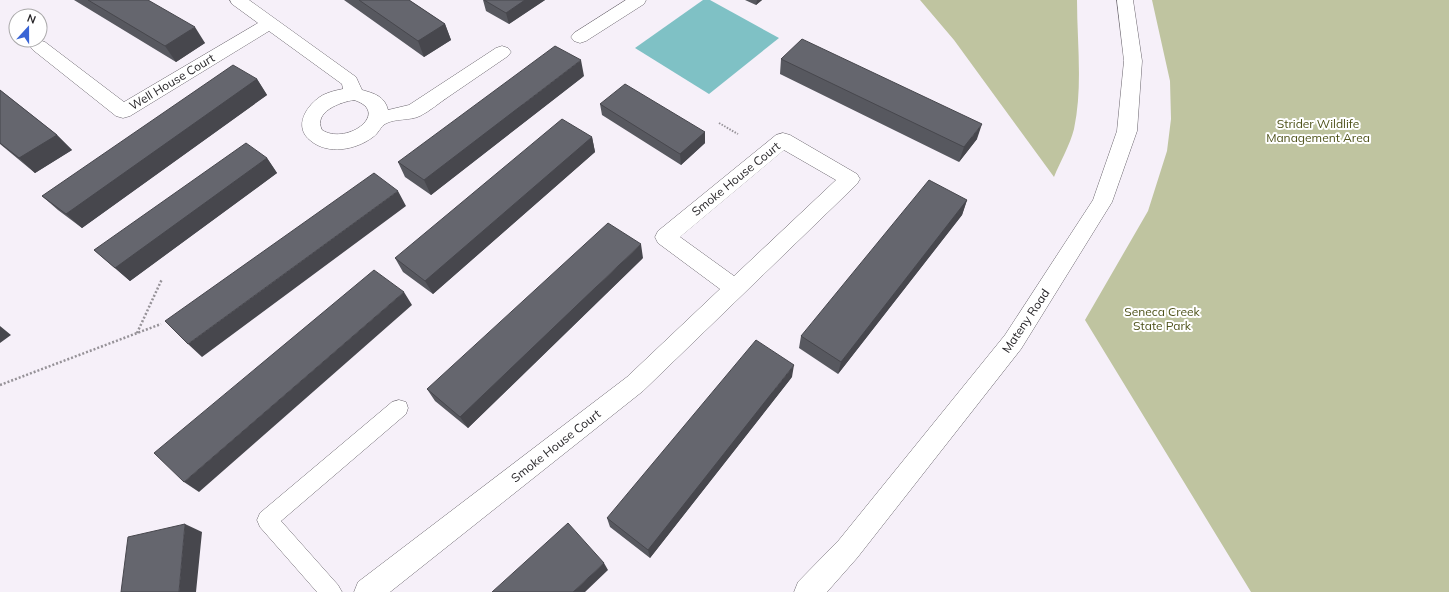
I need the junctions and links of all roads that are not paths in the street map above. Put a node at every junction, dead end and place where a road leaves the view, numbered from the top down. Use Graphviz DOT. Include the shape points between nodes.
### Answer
graph roads {
  1 [pos="238,0"];
  2 [pos="638,0"];
  3 [pos="1125,0"];
  4 [pos="270,23"];
  5 [pos="580,37"];
  6 [pos="43,48"];
  7 [pos="502,52"];
  8 [pos="354,94"];
  9 [pos="379,118"];
  10 [pos="734,288"];
  11 [pos="399,408"];
  12 [pos="331,592"];
  13 [pos="368,592"];
  14 [pos="808,592"];
  1 -- 4 [label="street"];
  2 -- 5 [label="street"];
  3 -- 14 [label="street, Mateny Road" via="1133,61 1127,131 1102,202 1014,342 848,549"];
  4 -- 6 [label="street, Well House Court" via="124,111"];
  4 -- 8 [label="street" via="350,81"];
  7 -- 9 [label="street" via="414,112"];
  8 -- 9 [label="street" via="375,101 380,109"];
  8 -- 9 [label="street" via="328,101 318,108 311,118 310,127 314,135 323,141 350,141 363,136 373,128"];
  10 -- 10 [label="street, Smoke House Court" via="798,228 850,179 783,140 665,237"];
  10 -- 13 [label="street, Smoke House Court" via="635,384"];
  11 -- 12 [label="lane" via="267,520"];
}
